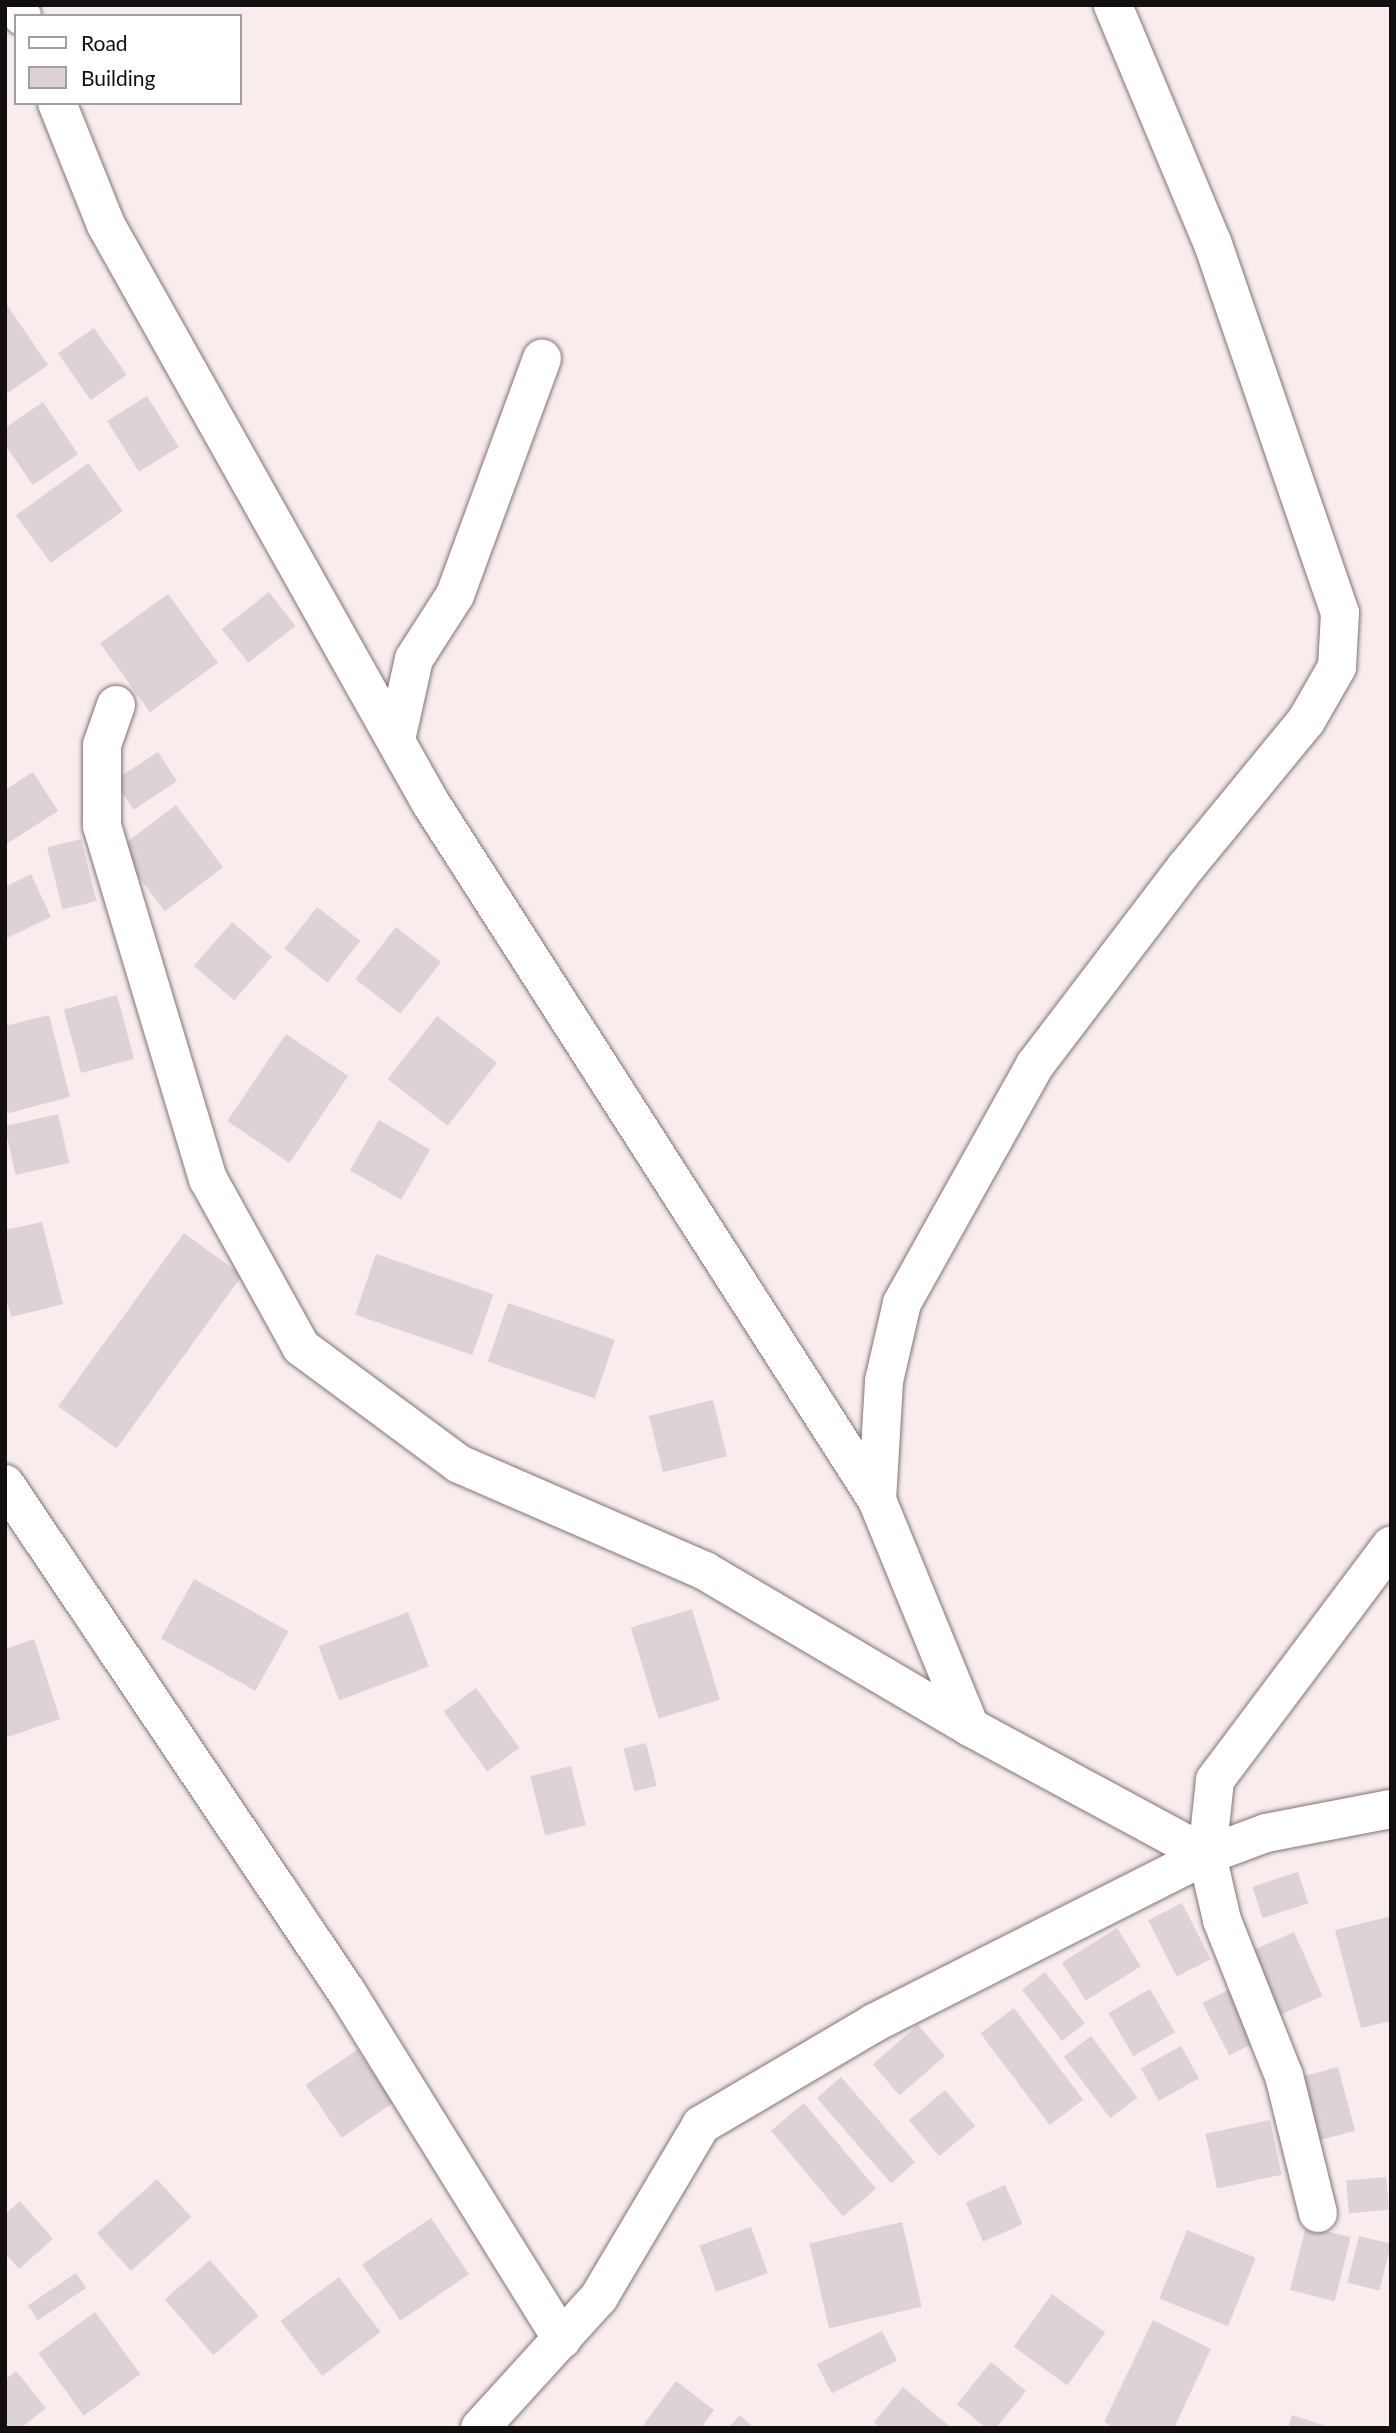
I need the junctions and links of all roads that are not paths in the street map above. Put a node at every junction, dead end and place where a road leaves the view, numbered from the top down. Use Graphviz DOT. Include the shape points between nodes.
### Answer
graph roads {
  1 [pos="1113,5"];
  2 [pos="58,105"];
  3 [pos="542,359"];
  4 [pos="116,705"];
  5 [pos="396,740"];
  6 [pos="5,1484"];
  7 [pos="877,1500"];
  8 [pos="1391,1546"];
  9 [pos="970,1727"];
  10 [pos="1391,1809"];
  11 [pos="1207,1855"];
  12 [pos="1318,2213"];
  13 [pos="562,2339"];
  14 [pos="497,2419"];
  1 -- 7 [label="street" via="1212,242 1340,613 1337,667 1306,721 1186,867 1035,1065 902,1303 884,1381"];
  2 -- 5 [label="street" via="106,225"];
  3 -- 5 [label="street" via="455,595 414,659"];
  4 -- 9 [label="street" via="102,745 102,825 208,1179 301,1347 459,1464 705,1571"];
  5 -- 7 [label="street" via="430,802"];
  6 -- 13 [label="street" via="346,1991"];
  7 -- 9 [label="street"];
  8 -- 11 [label="street" via="1215,1780"];
  9 -- 11 [label="street"];
  10 -- 11 [label="street" via="1266,1833"];
  11 -- 12 [label="street" via="1222,1920 1284,2076"];
  11 -- 13 [label="street" via="874,2024 701,2125 600,2297"];
  13 -- 14 [label="street"];
}
